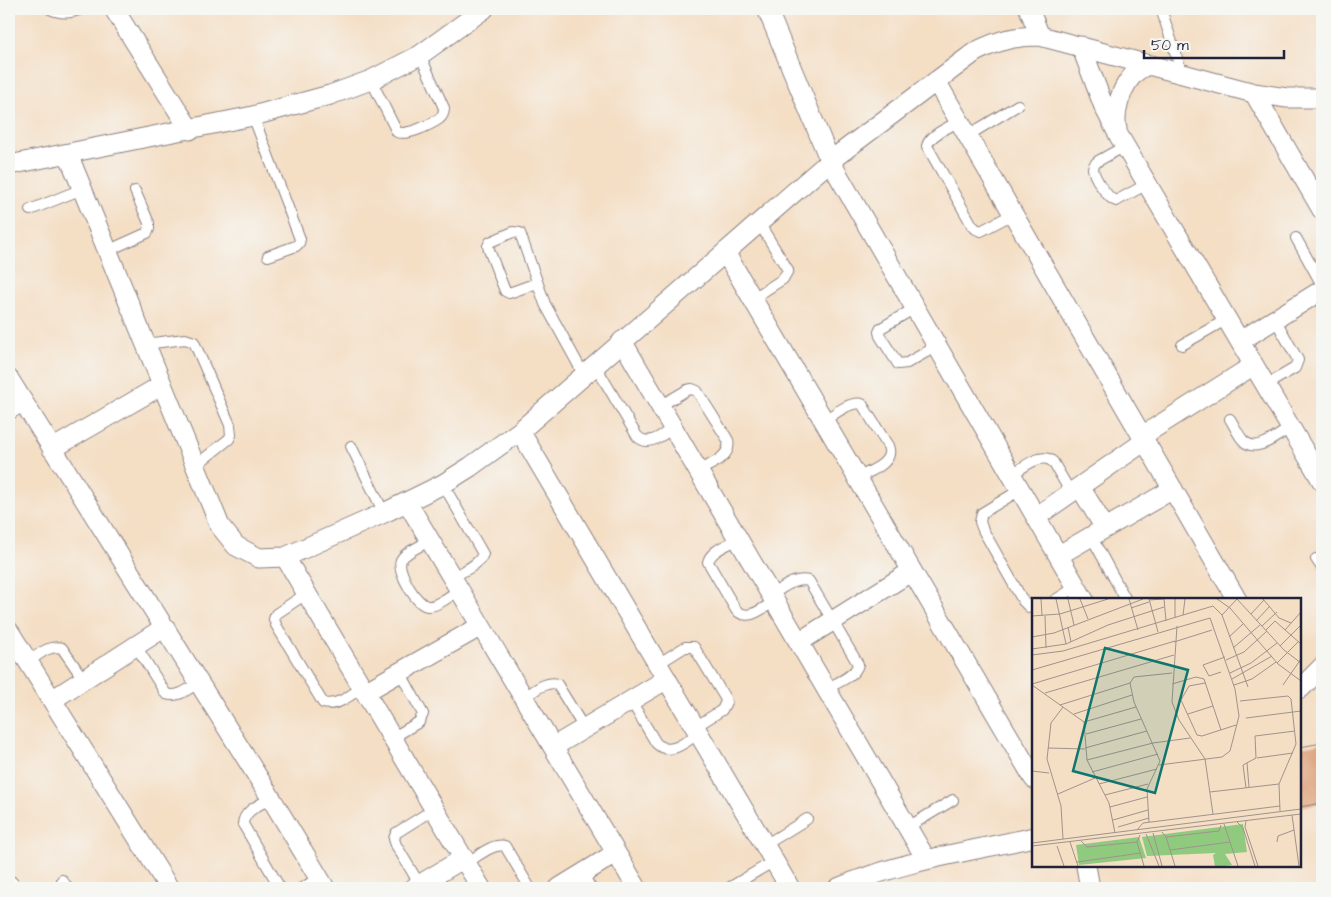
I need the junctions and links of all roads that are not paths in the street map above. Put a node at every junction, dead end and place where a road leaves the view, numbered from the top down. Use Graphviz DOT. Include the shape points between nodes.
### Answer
graph roads {
  1 [pos="50,9"];
  2 [pos="81,9"];
  3 [pos="114,9"];
  4 [pos="484,9"];
  5 [pos="766,9"];
  6 [pos="1029,9"];
  7 [pos="1161,9"];
  8 [pos="1040,36"];
  9 [pos="1080,46"];
  10 [pos="420,55"];
  11 [pos="1152,65"];
  12 [pos="1182,73"];
  13 [pos="372,80"];
  14 [pos="936,81"];
  15 [pos="1254,93"];
  16 [pos="1321,101"];
  17 [pos="1018,105"];
  18 [pos="253,116"];
  19 [pos="963,129"];
  20 [pos="190,130"];
  21 [pos="1122,140"];
  22 [pos="68,154"];
  23 [pos="830,161"];
  24 [pos="9,166"];
  25 [pos="1147,184"];
  26 [pos="1316,186"];
  27 [pos="82,188"];
  28 [pos="135,191"];
  29 [pos="30,210"];
  30 [pos="1322,210"];
  31 [pos="1013,214"];
  32 [pos="759,222"];
  33 [pos="1296,238"];
  34 [pos="107,251"];
  35 [pos="725,252"];
  36 [pos="268,256"];
  37 [pos="537,283"];
  38 [pos="1322,284"];
  39 [pos="1322,290"];
  40 [pos="752,299"];
  41 [pos="915,308"];
  42 [pos="1227,319"];
  43 [pos="1275,320"];
  44 [pos="622,341"];
  45 [pos="1240,341"];
  46 [pos="145,344"];
  47 [pos="1182,345"];
  48 [pos="936,346"];
  49 [pos="1254,365"];
  50 [pos="589,370"];
  51 [pos="9,379"];
  52 [pos="162,385"];
  53 [pos="1266,385"];
  54 [pos="25,404"];
  55 [pos="660,406"];
  56 [pos="9,415"];
  57 [pos="1230,418"];
  58 [pos="824,421"];
  59 [pos="1291,427"];
  60 [pos="673,428"];
  61 [pos="520,430"];
  62 [pos="1144,438"];
  63 [pos="351,446"];
  64 [pos="52,449"];
  65 [pos="195,466"];
  66 [pos="698,471"];
  67 [pos="858,478"];
  68 [pos="1322,481"];
  69 [pos="1016,482"];
  70 [pos="443,484"];
  71 [pos="1173,489"];
  72 [pos="1076,490"];
  73 [pos="407,502"];
  74 [pos="384,513"];
  75 [pos="1036,517"];
  76 [pos="1098,532"];
  77 [pos="738,538"];
  78 [pos="430,540"];
  79 [pos="1058,555"];
  80 [pos="285,558"];
  81 [pos="912,571"];
  82 [pos="456,584"];
  83 [pos="1080,593"];
  84 [pos="307,594"];
  85 [pos="773,598"];
  86 [pos="1062,598"];
  87 [pos="1125,598"];
  88 [pos="1236,598"];
  89 [pos="1032,608"];
  90 [pos="834,621"];
  91 [pos="481,626"];
  92 [pos="164,627"];
  93 [pos="9,631"];
  94 [pos="799,642"];
  95 [pos="136,646"];
  96 [pos="28,662"];
  97 [pos="1322,667"];
  98 [pos="400,672"];
  99 [pos="662,672"];
  100 [pos="84,680"];
  101 [pos="199,682"];
  102 [pos="1301,688"];
  103 [pos="826,689"];
  104 [pos="364,690"];
  105 [pos="524,698"];
  106 [pos="52,700"];
  107 [pos="631,701"];
  108 [pos="584,728"];
  109 [pos="697,730"];
  110 [pos="392,738"];
  111 [pos="553,747"];
  112 [pos="1032,776"];
  113 [pos="271,798"];
  114 [pos="953,800"];
  115 [pos="434,809"];
  116 [pos="807,819"];
  117 [pos="908,827"];
  118 [pos="1032,837"];
  119 [pos="765,845"];
  120 [pos="616,853"];
  121 [pos="926,859"];
  122 [pos="465,861"];
  123 [pos="774,861"];
  124 [pos="1086,867"];
  125 [pos="586,881"];
  126 [pos="322,883"];
  127 [pos="9,885"];
  128 [pos="417,887"];
  129 [pos="11,888"];
  130 [pos="169,888"];
  131 [pos="280,888"];
  132 [pos="302,888"];
  133 [pos="481,888"];
  134 [pos="530,888"];
  135 [pos="559,888"];
  136 [pos="636,888"];
  137 [pos="729,888"];
  138 [pos="790,888"];
  139 [pos="838,888"];
  140 [pos="1090,888"];
  1 -- 2 [label="lane" via="63,13"];
  3 -- 20 [label="street"];
  4 -- 10 [label="street"];
  5 -- 23 [label="street"];
  6 -- 8 [label="street"];
  7 -- 12 [label="lane"];
  8 -- 9 [label="street"];
  8 -- 14 [label="street" via="1018,36 995,42 975,52"];
  9 -- 11 [label="street"];
  9 -- 21 [label="street"];
  10 -- 13 [label="street"];
  10 -- 13 [label="lane" via="444,108 439,119 403,134 397,132"];
  11 -- 12 [label="street"];
  11 -- 21 [label="street" via="1138,69 1120,98 1116,123"];
  12 -- 15 [label="street"];
  13 -- 18 [label="street"];
  14 -- 19 [label="street"];
  14 -- 23 [label="street"];
  15 -- 16 [label="street"];
  15 -- 26 [label="street"];
  17 -- 19 [label="lane"];
  18 -- 20 [label="street"];
  18 -- 36 [label="lane" via="300,238 296,246"];
  19 -- 31 [label="street"];
  19 -- 31 [label="lane" via="933,137 927,146 962,209 972,225 981,230"];
  20 -- 22 [label="street"];
  21 -- 25 [label="street"];
  21 -- 25 [label="lane" via="1094,165 1095,174 1108,196 1116,201"];
  22 -- 24 [label="street"];
  22 -- 27 [label="street"];
  23 -- 32 [label="street"];
  23 -- 41 [label="street"];
  25 -- 42 [label="street"];
  26 -- 30 [label="street"];
  27 -- 29 [label="lane"];
  27 -- 34 [label="street"];
  28 -- 34 [label="lane" via="149,229 147,233"];
  31 -- 62 [label="street"];
  32 -- 35 [label="street"];
  32 -- 40 [label="lane" via="788,270 783,279"];
  33 -- 38 [label="lane"];
  34 -- 46 [label="street"];
  35 -- 40 [label="street"];
  35 -- 44 [label="street"];
  37 -- 37 [label="lane" via="520,233 514,232 490,242 489,250 508,293"];
  37 -- 50 [label="lane" via="545,304"];
  39 -- 43 [label="street"];
  40 -- 58 [label="street"];
  41 -- 48 [label="street"];
  41 -- 48 [label="lane" via="881,328 880,336 898,364 907,363"];
  42 -- 45 [label="street"];
  42 -- 47 [label="lane"];
  43 -- 45 [label="street"];
  43 -- 53 [label="lane" via="1298,360 1295,368"];
  44 -- 50 [label="street"];
  44 -- 55 [label="street"];
  45 -- 49 [label="street"];
  46 -- 52 [label="street"];
  46 -- 65 [label="lane" via="185,339 194,342 230,425 229,439"];
  48 -- 69 [label="street"];
  49 -- 53 [label="street"];
  49 -- 62 [label="street"];
  50 -- 60 [label="lane" via="642,441 653,440"];
  50 -- 61 [label="street"];
  51 -- 54 [label="street"];
  52 -- 64 [label="street"];
  52 -- 65 [label="street"];
  53 -- 59 [label="street"];
  54 -- 56 [label="lane"];
  54 -- 64 [label="street"];
  55 -- 60 [label="street"];
  55 -- 66 [label="lane" via="687,390 697,391 728,440 728,452"];
  57 -- 59 [label="lane" via="1243,441 1250,445 1265,443"];
  58 -- 67 [label="street"];
  58 -- 67 [label="lane" via="857,402 862,404 884,438 889,457"];
  59 -- 68 [label="street"];
  60 -- 66 [label="street"];
  61 -- 70 [label="street"];
  61 -- 99 [label="street"];
  62 -- 71 [label="street"];
  62 -- 72 [label="street"];
  63 -- 74 [label="lane"];
  64 -- 92 [label="street"];
  65 -- 80 [label="street" via="220,526 236,546 259,558"];
  66 -- 77 [label="street"];
  67 -- 81 [label="street"];
  69 -- 72 [label="lane" via="1044,457 1053,462"];
  69 -- 75 [label="street"];
  69 -- 89 [label="lane" via="982,513 980,522 1023,601"];
  70 -- 73 [label="street"];
  70 -- 82 [label="lane" via="483,554"];
  71 -- 76 [label="street"];
  71 -- 88 [label="street"];
  72 -- 75 [label="street"];
  72 -- 76 [label="street"];
  73 -- 74 [label="street"];
  73 -- 78 [label="street"];
  74 -- 80 [label="street"];
  75 -- 79 [label="street"];
  76 -- 79 [label="street"];
  76 -- 87 [label="lane"];
  77 -- 85 [label="street"];
  77 -- 85 [label="lane" via="714,553 708,562 740,614 752,614"];
  78 -- 82 [label="street"];
  78 -- 82 [label="lane" via="402,558 400,572 417,600 429,607"];
  79 -- 83 [label="street"];
  80 -- 84 [label="street"];
  81 -- 90 [label="street"];
  81 -- 112 [label="street"];
  82 -- 91 [label="street"];
  83 -- 86 [label="lane"];
  84 -- 104 [label="street"];
  84 -- 104 [label="lane" via="280,609 274,619 276,625 323,703 330,705"];
  85 -- 90 [label="lane" via="797,580 809,581"];
  85 -- 94 [label="street"];
  90 -- 94 [label="street"];
  90 -- 103 [label="lane" via="858,664 854,673"];
  91 -- 98 [label="street"];
  91 -- 105 [label="street"];
  92 -- 95 [label="street"];
  92 -- 101 [label="street"];
  93 -- 96 [label="street"];
  94 -- 103 [label="street"];
  95 -- 100 [label="street"];
  95 -- 101 [label="lane" via="166,694 180,694"];
  96 -- 100 [label="lane" via="57,646 66,652"];
  96 -- 106 [label="street"];
  97 -- 102 [label="street"];
  98 -- 104 [label="street"];
  98 -- 110 [label="lane" via="423,714 419,722"];
  99 -- 107 [label="street"];
  99 -- 109 [label="street"];
  99 -- 109 [label="lane" via="686,647 694,648 725,698 722,710"];
  100 -- 106 [label="street"];
  101 -- 113 [label="street"];
  103 -- 117 [label="street"];
  104 -- 110 [label="street"];
  105 -- 108 [label="lane" via="552,682"];
  105 -- 111 [label="street"];
  106 -- 130 [label="street"];
  107 -- 108 [label="street"];
  107 -- 109 [label="lane" via="661,748 676,748"];
  108 -- 111 [label="street"];
  109 -- 119 [label="street"];
  110 -- 115 [label="street"];
  111 -- 120 [label="street"];
  113 -- 126 [label="street"];
  113 -- 131 [label="lane" via="248,812 243,824"];
  114 -- 117 [label="lane"];
  115 -- 122 [label="street"];
  115 -- 128 [label="lane" via="396,833 394,839"];
  116 -- 119 [label="lane"];
  117 -- 121 [label="street"];
  118 -- 121 [label="street"];
  119 -- 123 [label="street"];
  120 -- 125 [label="street"];
  120 -- 136 [label="street"];
  121 -- 139 [label="street"];
  122 -- 128 [label="street"];
  122 -- 133 [label="street"];
  122 -- 134 [label="lane" via="499,845 505,846"];
  123 -- 137 [label="lane"];
  123 -- 138 [label="street"];
  124 -- 140 [label="street"];
  125 -- 135 [label="street"];
  126 -- 132 [label="lane"];
  127 -- 129 [label="street"];
}
